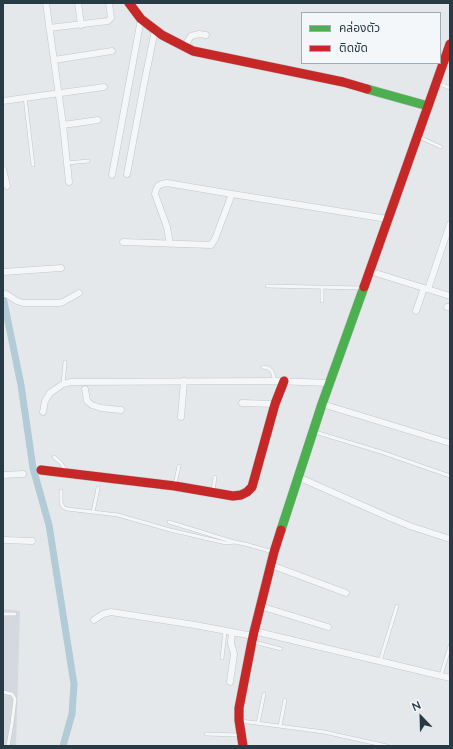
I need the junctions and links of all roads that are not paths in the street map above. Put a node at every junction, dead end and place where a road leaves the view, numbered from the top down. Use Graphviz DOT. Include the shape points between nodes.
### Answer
graph roads {
  1 [pos="46,3"];
  2 [pos="78,3"];
  3 [pos="110,3"];
  4 [pos="130,3"];
  5 [pos="140,19"];
  6 [pos="82,25"];
  7 [pos="49,28"];
  8 [pos="156,30"];
  9 [pos="206,35"];
  10 [pos="450,44"];
  11 [pos="184,47"];
  12 [pos="112,51"];
  13 [pos="54,60"];
  14 [pos="436,82"];
  15 [pos="104,87"];
  16 [pos="450,88"];
  17 [pos="58,93"];
  18 [pos="24,97"];
  19 [pos="3,101"];
  20 [pos="428,106"];
  21 [pos="98,120"];
  22 [pos="63,125"];
  23 [pos="417,137"];
  24 [pos="441,147"];
  25 [pos="88,161"];
  26 [pos="67,163"];
  27 [pos="33,165"];
  28 [pos="3,169"];
  29 [pos="128,174"];
  30 [pos="112,175"];
  31 [pos="69,182"];
  32 [pos="7,186"];
  33 [pos="232,194"];
  34 [pos="387,219"];
  35 [pos="450,224"];
  36 [pos="123,242"];
  37 [pos="170,244"];
  38 [pos="61,268"];
  39 [pos="3,272"];
  40 [pos="369,272"];
  41 [pos="267,286"];
  42 [pos="322,287"];
  43 [pos="363,288"];
  44 [pos="426,288"];
  45 [pos="4,294"];
  46 [pos="79,294"];
  47 [pos="450,296"];
  48 [pos="322,301"];
  49 [pos="416,311"];
  50 [pos="65,362"];
  51 [pos="263,367"];
  52 [pos="184,381"];
  53 [pos="280,381"];
  54 [pos="329,383"];
  55 [pos="63,384"];
  56 [pos="85,385"];
  57 [pos="242,403"];
  58 [pos="275,404"];
  59 [pos="322,404"];
  60 [pos="121,410"];
  61 [pos="43,412"];
  62 [pos="181,417"];
  63 [pos="312,431"];
  64 [pos="450,442"];
  65 [pos="54,457"];
  66 [pos="179,466"];
  67 [pos="41,470"];
  68 [pos="23,474"];
  69 [pos="67,474"];
  70 [pos="3,475"];
  71 [pos="450,476"];
  72 [pos="216,477"];
  73 [pos="298,477"];
  74 [pos="175,486"];
  75 [pos="98,488"];
  76 [pos="61,491"];
  77 [pos="213,493"];
  78 [pos="93,512"];
  79 [pos="169,522"];
  80 [pos="450,539"];
  81 [pos="3,540"];
  82 [pos="32,541"];
  83 [pos="235,542"];
  84 [pos="274,552"];
  85 [pos="271,565"];
  86 [pos="346,592"];
  87 [pos="260,606"];
  88 [pos="397,606"];
  89 [pos="3,614"];
  90 [pos="16,614"];
  91 [pos="94,620"];
  92 [pos="328,627"];
  93 [pos="228,632"];
  94 [pos="253,636"];
  95 [pos="450,646"];
  96 [pos="281,649"];
  97 [pos="222,658"];
  98 [pos="380,661"];
  99 [pos="441,676"];
  100 [pos="450,678"];
  101 [pos="230,682"];
  102 [pos="3,692"];
  103 [pos="264,694"];
  104 [pos="285,700"];
  105 [pos="239,720"];
  106 [pos="258,723"];
  107 [pos="280,726"];
  108 [pos="206,734"];
  109 [pos="241,735"];
  110 [pos="8,746"];
  111 [pos="243,746"];
  112 [pos="387,746"];
  1 -- 7 [label="street"];
  2 -- 6 [label="street"];
  3 -- 6 [label="street" via="110,20"];
  4 -- 5 [label="street"];
  5 -- 8 [label="street"];
  5 -- 30 [label="street"];
  6 -- 7 [label="street"];
  7 -- 13 [label="street"];
  8 -- 11 [label="street"];
  8 -- 29 [label="street"];
  9 -- 11 [label="street" via="191,36"];
  10 -- 14 [label="street"];
  11 -- 20 [label="street" via="343,82"];
  12 -- 13 [label="street"];
  13 -- 17 [label="street"];
  14 -- 16 [label="lane"];
  14 -- 20 [label="street"];
  15 -- 17 [label="street"];
  17 -- 18 [label="street"];
  17 -- 22 [label="street"];
  18 -- 19 [label="street"];
  18 -- 27 [label="lane"];
  20 -- 23 [label="street"];
  21 -- 22 [label="street"];
  22 -- 26 [label="street"];
  23 -- 24 [label="lane"];
  23 -- 34 [label="street"];
  25 -- 26 [label="lane"];
  26 -- 31 [label="street"];
  28 -- 32 [label="street"];
  33 -- 34 [label="street"];
  33 -- 37 [label="street" via="211,245"];
  33 -- 37 [label="street" via="167,183 158,186 155,194 168,227"];
  34 -- 40 [label="street"];
  35 -- 44 [label="street"];
  36 -- 37 [label="street"];
  38 -- 39 [label="street"];
  40 -- 43 [label="street"];
  40 -- 44 [label="street"];
  41 -- 42 [label="lane"];
  42 -- 43 [label="lane"];
  42 -- 48 [label="lane"];
  43 -- 54 [label="street"];
  44 -- 47 [label="street"];
  44 -- 49 [label="street"];
  45 -- 46 [label="street" via="23,303 59,303"];
  50 -- 55 [label="lane"];
  51 -- 53 [label="lane" via="272,371"];
  52 -- 53 [label="street"];
  52 -- 56 [label="street"];
  52 -- 62 [label="street"];
  53 -- 54 [label="street"];
  53 -- 58 [label="street"];
  54 -- 59 [label="street"];
  55 -- 56 [label="street" via="71,382"];
  55 -- 61 [label="street" via="50,393"];
  56 -- 60 [label="street" via="87,401 92,405"];
  57 -- 58 [label="street"];
  58 -- 77 [label="street" via="252,487 248,492 233,496"];
  59 -- 63 [label="street"];
  59 -- 64 [label="street"];
  63 -- 71 [label="lane"];
  63 -- 73 [label="street"];
  65 -- 69 [label="lane"];
  66 -- 74 [label="lane"];
  67 -- 69 [label="street"];
  68 -- 70 [label="street"];
  69 -- 74 [label="street"];
  72 -- 77 [label="lane"];
  73 -- 80 [label="street" via="410,526"];
  73 -- 84 [label="street"];
  74 -- 77 [label="street"];
  75 -- 78 [label="lane"];
  76 -- 78 [label="lane" via="63,507"];
  78 -- 83 [label="lane" via="118,515 222,542"];
  79 -- 83 [label="lane"];
  81 -- 82 [label="street"];
  83 -- 84 [label="lane"];
  84 -- 85 [label="street"];
  85 -- 86 [label="street"];
  85 -- 87 [label="street"];
  87 -- 92 [label="street"];
  87 -- 94 [label="street"];
  88 -- 98 [label="lane"];
  89 -- 90 [label="lane"];
  91 -- 93 [label="street" via="111,612"];
  93 -- 94 [label="street"];
  93 -- 97 [label="lane"];
  93 -- 101 [label="street" via="234,654"];
  94 -- 96 [label="lane"];
  94 -- 98 [label="street"];
  94 -- 105 [label="street"];
  95 -- 99 [label="lane"];
  98 -- 99 [label="street"];
  99 -- 100 [label="street"];
  102 -- 110 [label="lane" via="12,694 14,699"];
  103 -- 106 [label="lane"];
  104 -- 107 [label="lane"];
  105 -- 106 [label="lane"];
  105 -- 109 [label="street"];
  106 -- 107 [label="lane"];
  107 -- 112 [label="lane" via="324,732"];
  108 -- 109 [label="lane"];
  109 -- 111 [label="street"];
}
